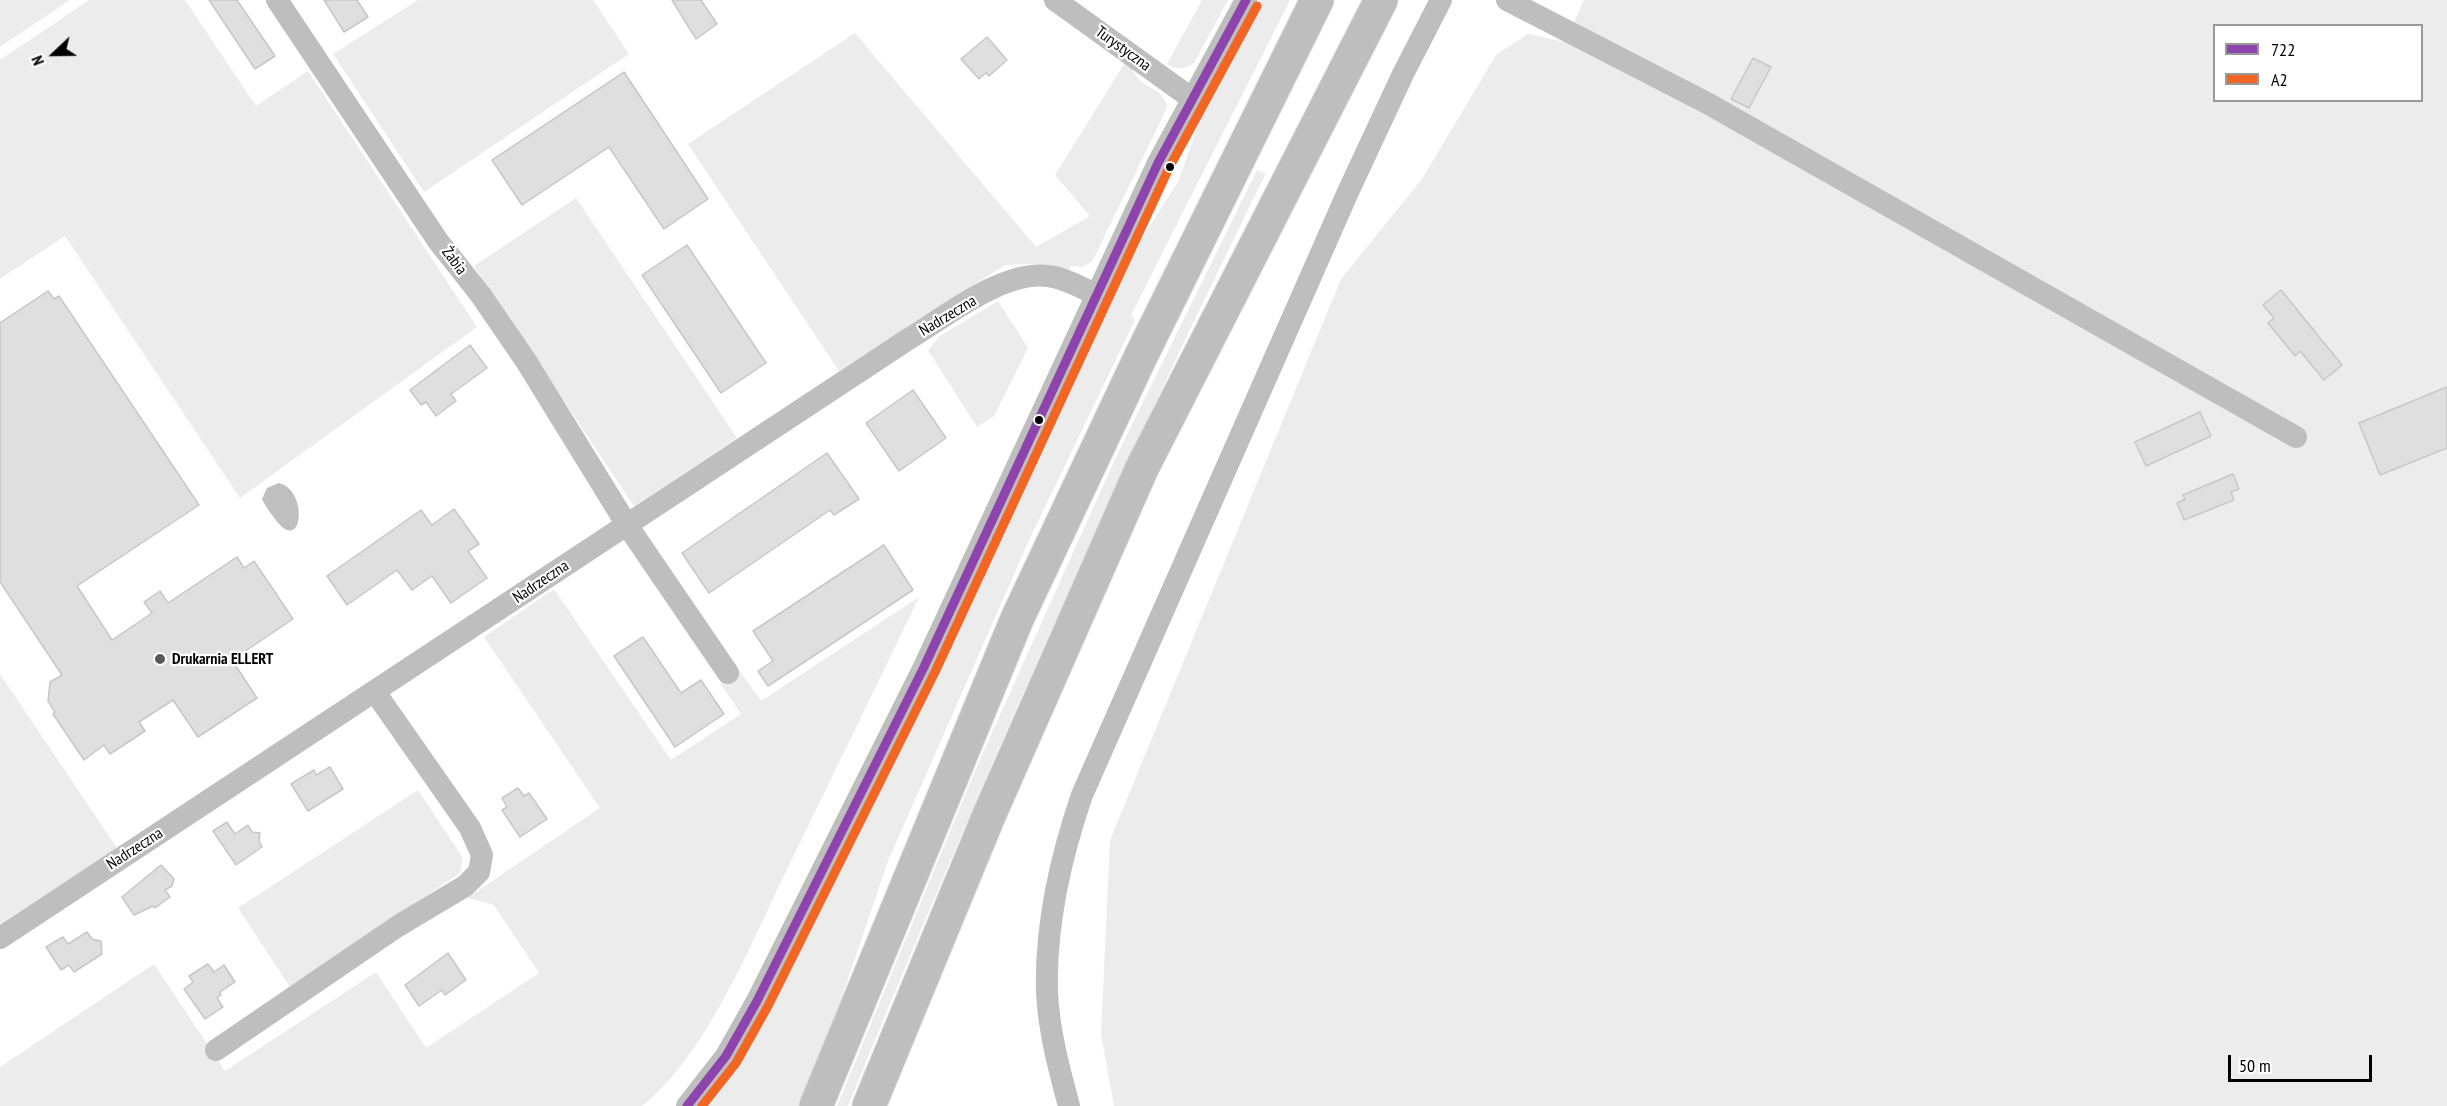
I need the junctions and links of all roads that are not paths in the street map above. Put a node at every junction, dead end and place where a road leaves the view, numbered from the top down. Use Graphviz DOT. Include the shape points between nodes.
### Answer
graph roads {
  1 [pos="277,0"];
  2 [pos="1055,0"];
  3 [pos="1246,0"];
  4 [pos="1317,0"];
  5 [pos="1381,0"];
  6 [pos="1441,0"];
  7 [pos="1507,0"];
  8 [pos="1191,98"];
  9 [pos="1095,294"];
  10 [pos="2296,437"];
  11 [pos="627,525"];
  12 [pos="728,673"];
  13 [pos="375,692"];
  14 [pos="0,938"];
  15 [pos="216,1050"];
  16 [pos="816,1101"];
  17 [pos="687,1106"];
  18 [pos="869,1106"];
  19 [pos="1069,1106"];
  1 -- 11 [label="street, Żabia" via="397,181 520,352"];
  2 -- 8 [label="street, Turystyczna"];
  3 -- 8 [label="street"];
  4 -- 16 [label="highway" via="1140,358 1017,619"];
  5 -- 18 [label="highway" via="1142,468 990,813"];
  6 -- 19 [label="street" via="1348,192 1082,795 1062,853 1050,920 1047,994 1056,1058"];
  7 -- 10 [label="street" via="1707,103"];
  8 -- 9 [label="street"];
  9 -- 11 [label="street, Nadrzeczna" via="1048,276 1009,279 913,337"];
  9 -- 17 [label="street" via="924,667 757,1002 726,1056"];
  11 -- 12 [label="street, Żabia"];
  11 -- 13 [label="street, Nadrzeczna"];
  13 -- 14 [label="street, Nadrzeczna"];
  13 -- 15 [label="street" via="470,828 482,855 479,872 465,886 398,926"];
}
